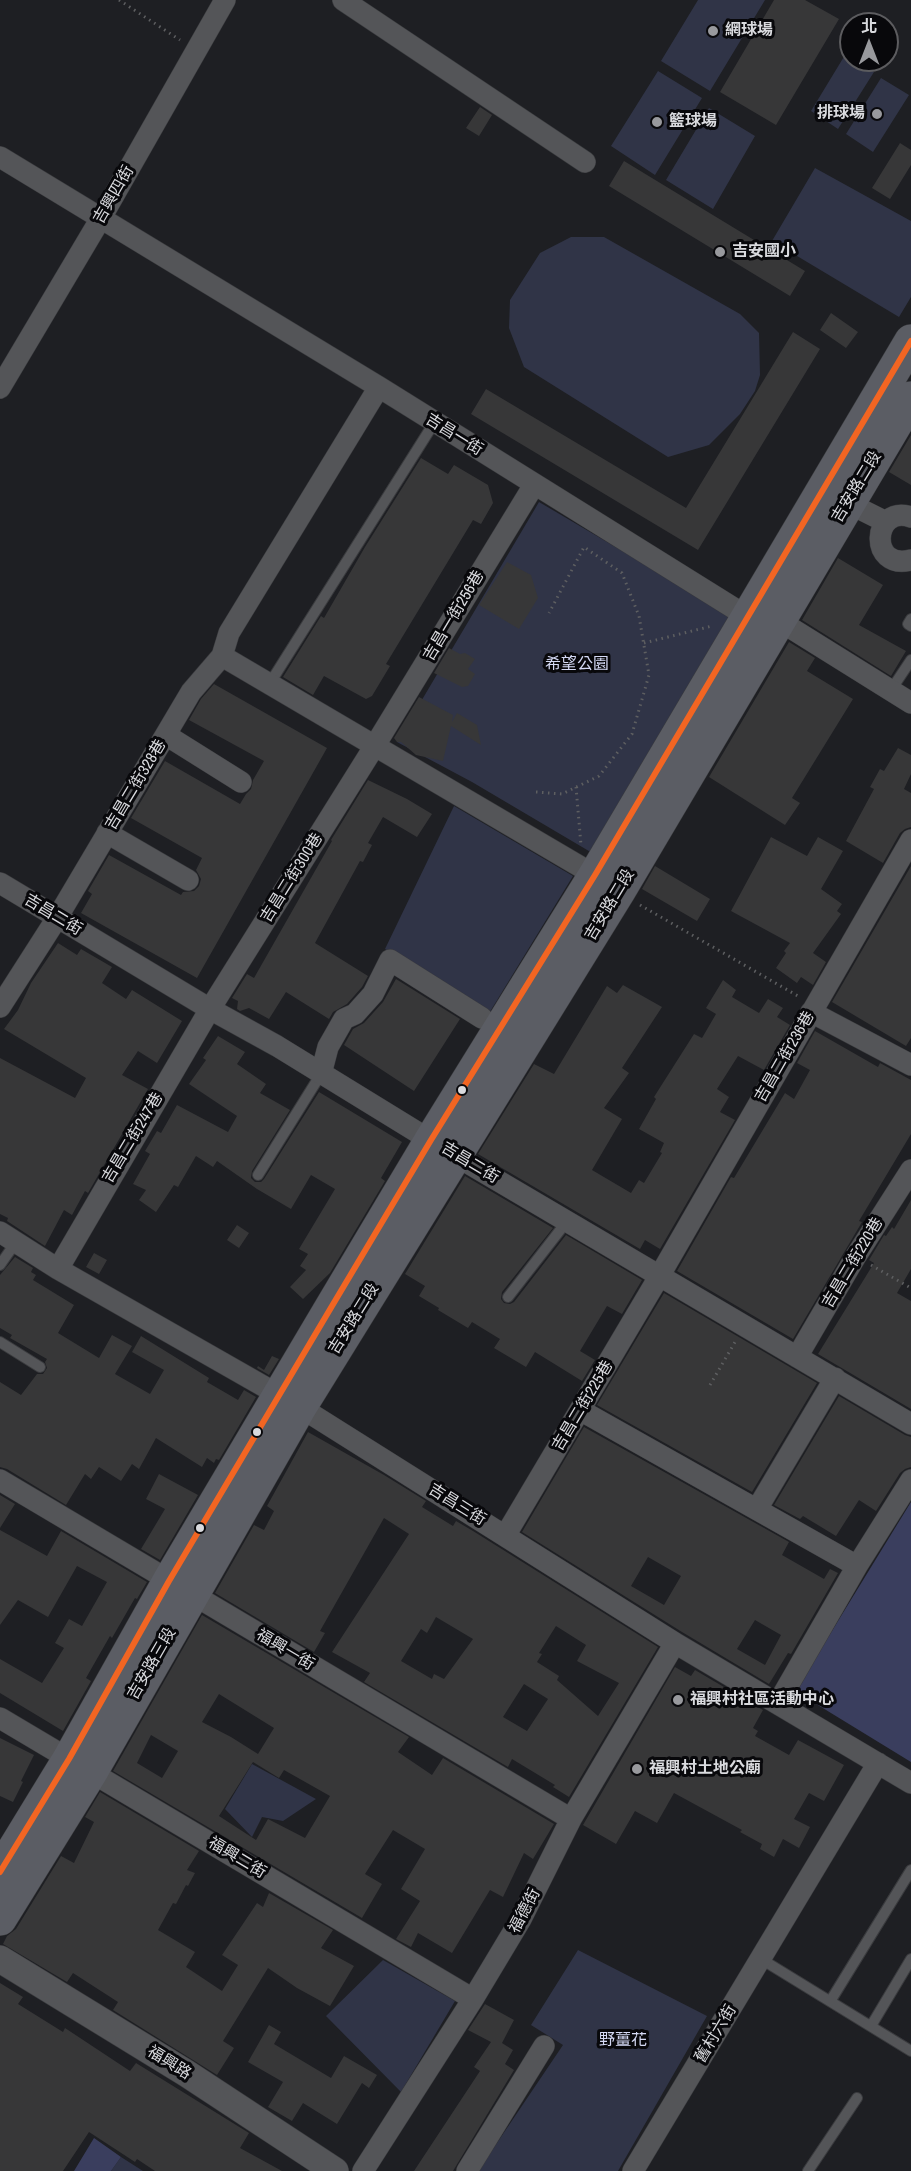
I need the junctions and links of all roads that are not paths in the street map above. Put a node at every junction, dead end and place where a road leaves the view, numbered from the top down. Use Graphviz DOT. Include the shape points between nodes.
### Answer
graph roads {
  1 [pos="225,0"];
  2 [pos="343,0"];
  3 [pos="0,157"];
  4 [pos="585,162"];
  5 [pos="101,218"];
  6 [pos="910,346"];
  7 [pos="379,387"];
  8 [pos="0,388"];
  9 [pos="911,398"];
  10 [pos="434,423"];
  11 [pos="534,485"];
  12 [pos="836,497"];
  13 [pos="911,517"];
  14 [pos="886,522"];
  15 [pos="911,560"];
  16 [pos="763,619"];
  17 [pos="911,619"];
  18 [pos="911,626"];
  19 [pos="222,656"];
  20 [pos="911,660"];
  21 [pos="270,683"];
  22 [pos="891,690"];
  23 [pos="911,703"];
  24 [pos="166,735"];
  25 [pos="374,747"];
  26 [pos="241,782"];
  27 [pos="107,833"];
  28 [pos="911,840"];
  29 [pos="189,880"];
  30 [pos="604,881"];
  31 [pos="0,883"];
  32 [pos="57,918"];
  33 [pos="805,1004"];
  34 [pos="0,1007"];
  35 [pos="210,1009"];
  36 [pos="482,1018"];
  37 [pos="911,1065"];
  38 [pos="321,1074"];
  39 [pos="444,1148"];
  40 [pos="911,1170"];
  41 [pos="258,1175"];
  42 [pos="568,1220"];
  43 [pos="8,1237"];
  44 [pos="0,1265"];
  45 [pos="58,1269"];
  46 [pos="660,1275"];
  47 [pos="508,1298"];
  48 [pos="0,1342"];
  49 [pos="797,1357"];
  50 [pos="40,1367"];
  51 [pos="835,1378"];
  52 [pos="290,1401"];
  53 [pos="580,1410"];
  54 [pos="911,1424"];
  55 [pos="0,1480"];
  56 [pos="911,1480"];
  57 [pos="758,1509"];
  58 [pos="505,1536"];
  59 [pos="857,1566"];
  60 [pos="181,1588"];
  61 [pos="675,1644"];
  62 [pos="778,1703"];
  63 [pos="0,1718"];
  64 [pos="878,1763"];
  65 [pos="80,1765"];
  66 [pos="911,1783"];
  67 [pos="571,1819"];
  68 [pos="911,1870"];
  69 [pos="0,1872"];
  70 [pos="0,1919"];
  71 [pos="0,1959"];
  72 [pos="761,1959"];
  73 [pos="911,1959"];
  74 [pos="473,1999"];
  75 [pos="831,2000"];
  76 [pos="871,2026"];
  77 [pos="544,2046"];
  78 [pos="911,2051"];
  79 [pos="857,2098"];
  80 [pos="335,2171"];
  81 [pos="363,2171"];
  82 [pos="467,2171"];
  83 [pos="633,2171"];
  84 [pos="808,2171"];
  1 -- 5 [label="street, 吉興四街"];
  2 -- 4 [label="street"];
  3 -- 5 [label="street, 吉昌一街"];
  5 -- 7 [label="street, 吉昌一街"];
  5 -- 8 [label="street, 吉興四街"];
  6 -- 12 [label="main road, 吉安路二段"];
  7 -- 10 [label="street, 吉昌一街"];
  7 -- 19 [label="street" via="229,633"];
  9 -- 12 [label="main road, 吉安路二段"];
  10 -- 11 [label="street, 吉昌一街"];
  10 -- 21 [label="lane"];
  11 -- 16 [label="street, 吉昌一街"];
  11 -- 25 [label="street, 吉昌一街256巷"];
  12 -- 14 [label="street"];
  12 -- 16 [label="main road, 吉安路二段"];
  13 -- 14 [label="street" via="899,516"];
  14 -- 15 [label="street" via="880,536 883,550 894,560"];
  16 -- 22 [label="street, 吉昌一街"];
  16 -- 30 [label="main road, 吉安路二段"];
  17 -- 18 [label="lane"];
  19 -- 21 [label="street"];
  19 -- 24 [label="street, 吉昌二街328巷" via="191,692"];
  20 -- 22 [label="lane"];
  21 -- 25 [label="street"];
  22 -- 23 [label="street, 吉昌一街"];
  24 -- 26 [label="street"];
  24 -- 27 [label="street, 吉昌二街328巷"];
  25 -- 30 [label="street"];
  25 -- 35 [label="street, 吉昌二街300巷"];
  27 -- 29 [label="street"];
  27 -- 32 [label="street, 吉昌二街328巷"];
  28 -- 33 [label="street, 吉昌二街236巷"];
  30 -- 39 [label="main road, 吉安路二段"];
  31 -- 32 [label="street, 吉昌二街"];
  32 -- 34 [label="street, 吉昌二街328巷"];
  32 -- 35 [label="street, 吉昌二街"];
  33 -- 37 [label="street"];
  33 -- 46 [label="street, 吉昌二街236巷"];
  35 -- 38 [label="street, 吉昌二街"];
  35 -- 45 [label="street, 吉昌二街247巷"];
  36 -- 38 [label="street" via="390,960 374,994 355,1014 344,1019 328,1047"];
  38 -- 39 [label="street, 吉昌二街"];
  38 -- 41 [label="lane"];
  39 -- 42 [label="street, 吉昌二街"];
  39 -- 52 [label="main road, 吉安路二段"];
  40 -- 49 [label="street, 吉昌二街220巷"];
  42 -- 46 [label="street, 吉昌二街"];
  42 -- 47 [label="lane"];
  43 -- 44 [label="lane"];
  43 -- 45 [label="street, 吉昌三街"];
  45 -- 52 [label="street, 吉昌三街"];
  46 -- 49 [label="street, 吉昌二街"];
  46 -- 53 [label="street, 吉昌二街225巷"];
  48 -- 50 [label="lane"];
  49 -- 51 [label="street, 吉昌二街"];
  51 -- 54 [label="street, 吉昌二街"];
  51 -- 57 [label="street"];
  52 -- 58 [label="street, 吉昌三街"];
  52 -- 60 [label="main road, 吉安路三段"];
  53 -- 57 [label="street"];
  53 -- 58 [label="street, 吉昌二街225巷"];
  55 -- 60 [label="street, 福興一街"];
  56 -- 59 [label="street"];
  57 -- 59 [label="street"];
  58 -- 61 [label="street, 吉昌三街"];
  59 -- 62 [label="street"];
  60 -- 65 [label="main road, 吉安路三段"];
  60 -- 67 [label="street, 福興一街"];
  61 -- 62 [label="street, 吉昌三街"];
  61 -- 67 [label="street, 福德街"];
  62 -- 64 [label="street, 吉昌三街"];
  63 -- 65 [label="street, 福興二街"];
  64 -- 66 [label="street, 吉昌三街"];
  64 -- 72 [label="street, 舊村六街"];
  65 -- 69 [label="main road, 吉安路三段"];
  65 -- 70 [label="main road, 吉安路三段"];
  65 -- 74 [label="street, 福興二街"];
  67 -- 74 [label="street, 福德街" via="521,1919"];
  68 -- 75 [label="lane"];
  71 -- 80 [label="street, 福興路" via="186,2073"];
  72 -- 75 [label="lane"];
  72 -- 83 [label="street, 舊村六街"];
  73 -- 76 [label="lane"];
  74 -- 81 [label="street, 福德街"];
  75 -- 76 [label="lane"];
  76 -- 78 [label="lane"];
  77 -- 82 [label="street"];
  79 -- 84 [label="lane"];
}
